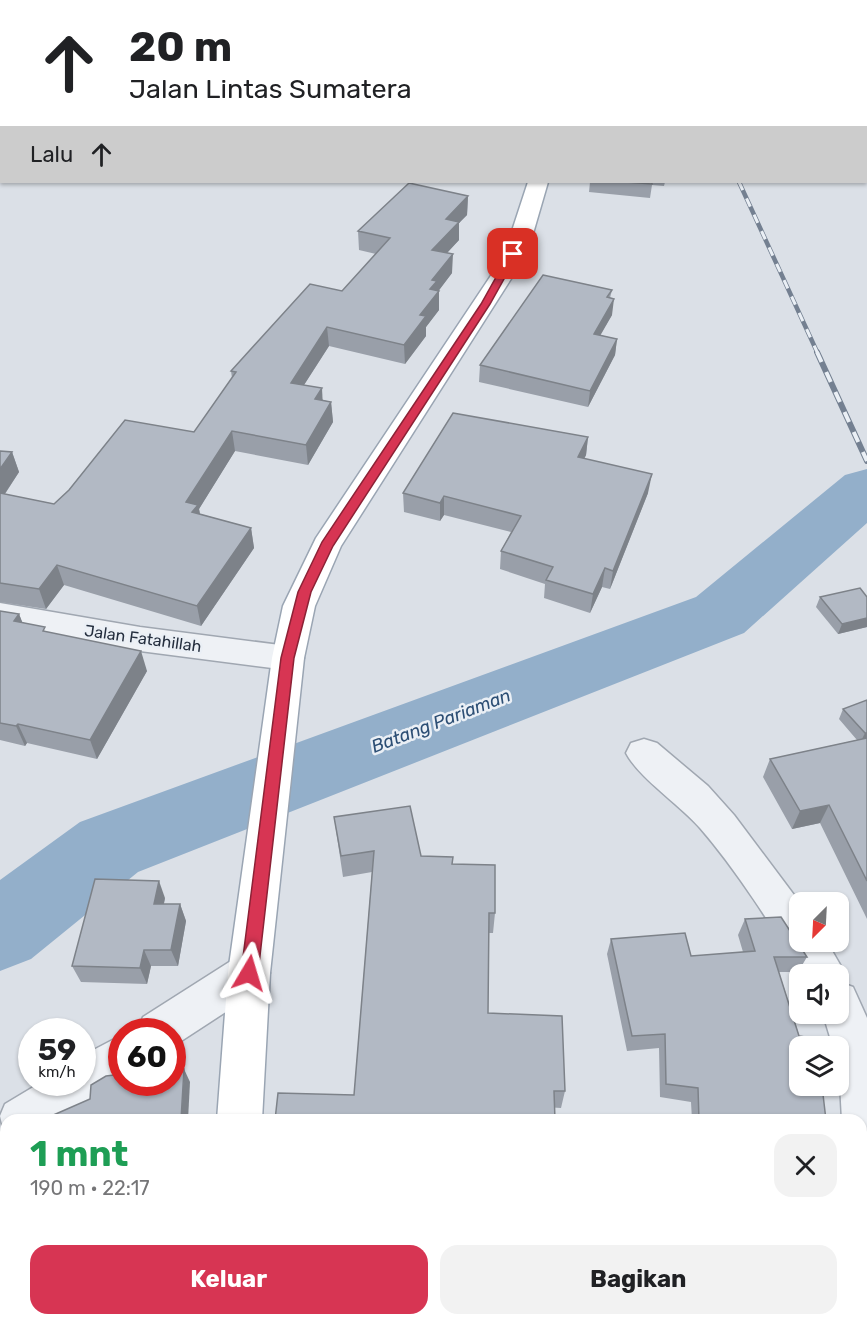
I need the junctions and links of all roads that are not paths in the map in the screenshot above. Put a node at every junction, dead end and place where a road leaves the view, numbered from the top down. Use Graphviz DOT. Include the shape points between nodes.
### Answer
graph roads {
  1 [pos="538,183"];
  2 [pos="0,615"];
  3 [pos="288,658"];
  4 [pos="644,753"];
  5 [pos="789,920"];
  6 [pos="249,973"];
  7 [pos="180,1018"];
  8 [pos="848,1024"];
  9 [pos="61,1096"];
  10 [pos="31,1114"];
  11 [pos="239,1114"];
  12 [pos="863,1114"];
  1 -- 3 [label="main road" via="506,271 327,545 299,606"];
  2 -- 3 [label="street, Jalan Fatahillah" via="140,639"];
  3 -- 6 [label="main road"];
  4 -- 5 [label="street" via="721,826"];
  6 -- 7 [label="street"];
  6 -- 11 [label="main road"];
  8 -- 12 [label="street" via="860,1062"];
  9 -- 10 [label="street"];
}
